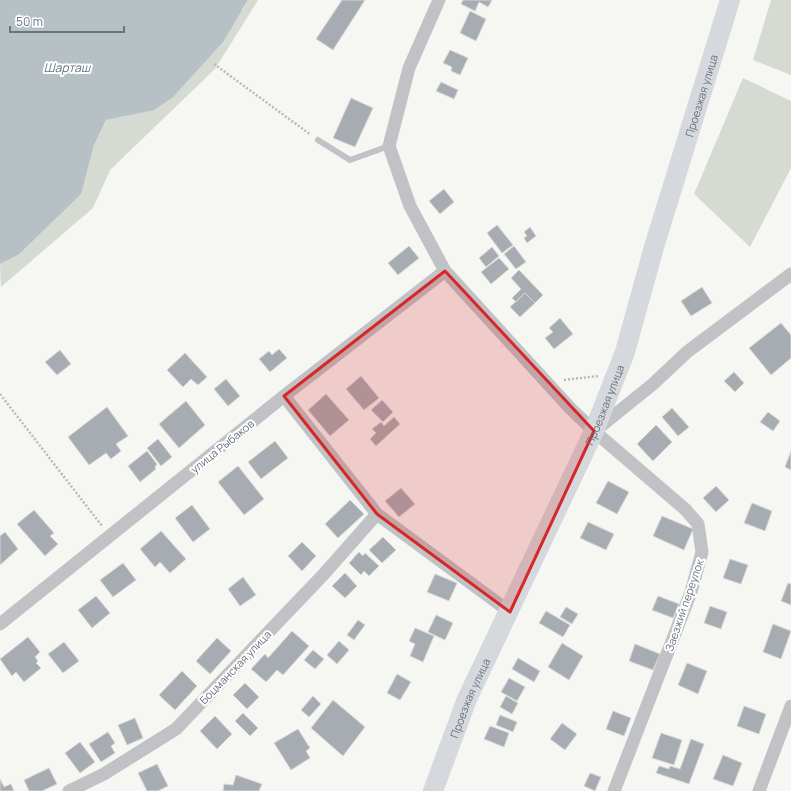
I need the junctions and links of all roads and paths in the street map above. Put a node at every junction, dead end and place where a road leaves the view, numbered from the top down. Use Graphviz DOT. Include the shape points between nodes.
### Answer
graph roads {
  1 [pos="439,0"];
  2 [pos="730,0"];
  3 [pos="214,64"];
  4 [pos="318,140"];
  5 [pos="389,146"];
  6 [pos="445,271"];
  7 [pos="791,274"];
  8 [pos="601,375"];
  9 [pos="546,381"];
  10 [pos="0,394"];
  11 [pos="284,396"];
  12 [pos="594,431"];
  13 [pos="377,514"];
  14 [pos="110,536"];
  15 [pos="510,612"];
  16 [pos="0,624"];
  17 [pos="791,706"];
  18 [pos="69,791"];
  19 [pos="433,791"];
  20 [pos="614,791"];
  21 [pos="759,791"];
  1 -- 5 [label="street" via="409,68"];
  2 -- 12 [label="main road, Проезжая улица" via="654,247 625,352"];
  3 -- 4 [label="path"];
  4 -- 5 [label="lane" via="350,160"];
  5 -- 6 [label="street, Заезжий переулок" via="410,206"];
  6 -- 9 [label="street, Заезжий переулок"];
  6 -- 11 [label="street, улица Рыбаков"];
  7 -- 12 [label="street" via="687,352 653,384"];
  8 -- 9 [label="path"];
  9 -- 12 [label="street, Заезжий переулок"];
  10 -- 14 [label="path"];
  11 -- 13 [label="street"];
  11 -- 14 [label="street, улица Рыбаков"];
  12 -- 15 [label="main road, Проезжая улица"];
  12 -- 20 [label="street, Заезжий переулок" via="686,510 698,524 702,552 691,592"];
  13 -- 15 [label="street"];
  13 -- 18 [label="street, Боцманская улица" via="323,575 176,729 104,774"];
  14 -- 16 [label="street, улица Рыбаков"];
  15 -- 19 [label="main road, Проезжая улица" via="467,700"];
  17 -- 21 [label="street"];
}
